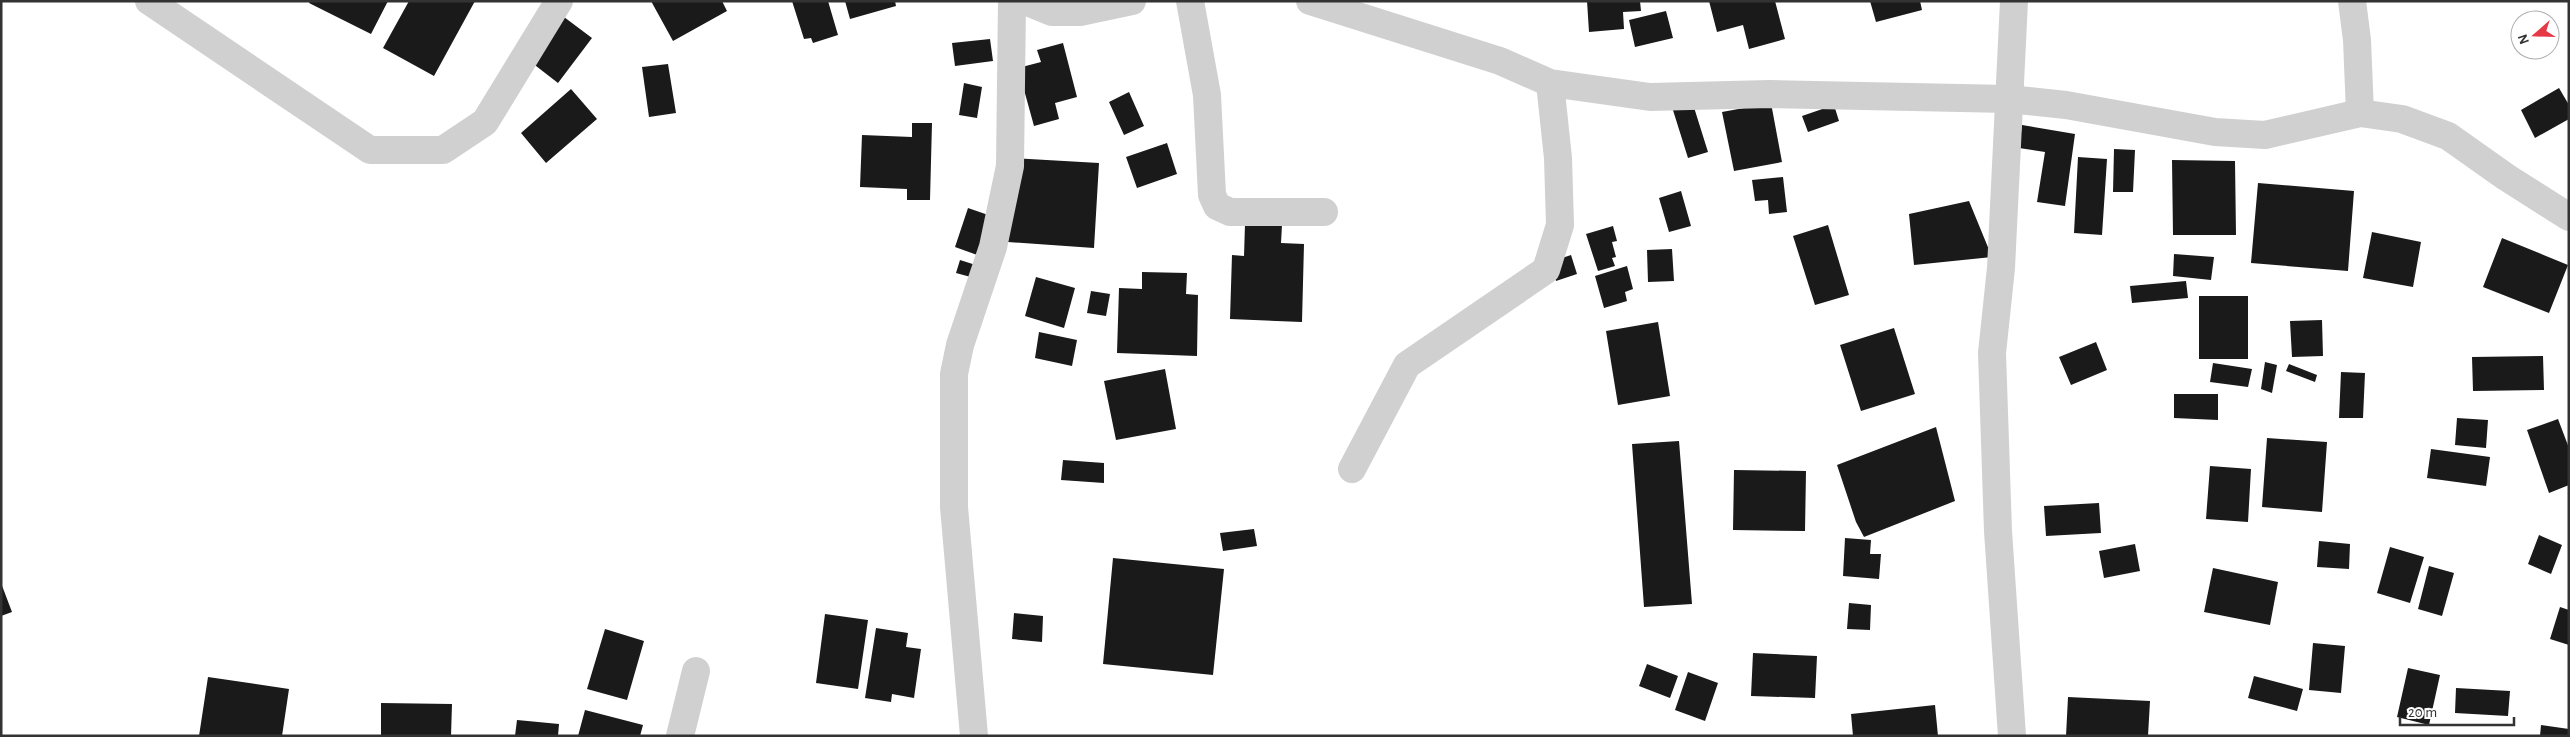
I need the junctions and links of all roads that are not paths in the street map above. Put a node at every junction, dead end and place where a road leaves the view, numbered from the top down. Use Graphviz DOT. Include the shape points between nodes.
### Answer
graph roads {
  1 [pos="149,1"];
  2 [pos="559,1"];
  3 [pos="1012,1"];
  4 [pos="1025,1"];
  5 [pos="1132,1"];
  6 [pos="1190,1"];
  7 [pos="1310,1"];
  8 [pos="2014,1"];
  9 [pos="2352,1"];
  10 [pos="1550,83"];
  11 [pos="2009,99"];
  12 [pos="2360,113"];
  13 [pos="1324,212"];
  14 [pos="2569,217"];
  15 [pos="1352,469"];
  16 [pos="696,671"];
  17 [pos="680,736"];
  18 [pos="974,736"];
  19 [pos="2012,736"];
  1 -- 2 [label="street" via="370,150 443,150 485,122"];
  3 -- 18 [label="street" via="1010,166 993,247 960,345 954,374 954,507"];
  4 -- 5 [label="street" via="1052,12 1080,12"];
  6 -- 13 [label="street" via="1207,95 1212,195 1217,206 1230,212"];
  7 -- 10 [label="street" via="1491,58"];
  8 -- 11 [label="street"];
  9 -- 12 [label="street"];
  10 -- 11 [label="street" via="1650,97 1780,94"];
  10 -- 15 [label="street" via="1558,158 1560,225 1546,270 1407,365"];
  11 -- 12 [label="street" via="2066,105 2215,132 2265,135"];
  11 -- 19 [label="street" via="2001,268 1992,354 1998,531"];
  12 -- 14 [label="street" via="2402,119 2448,136"];
  16 -- 17 [label="street"];
}
